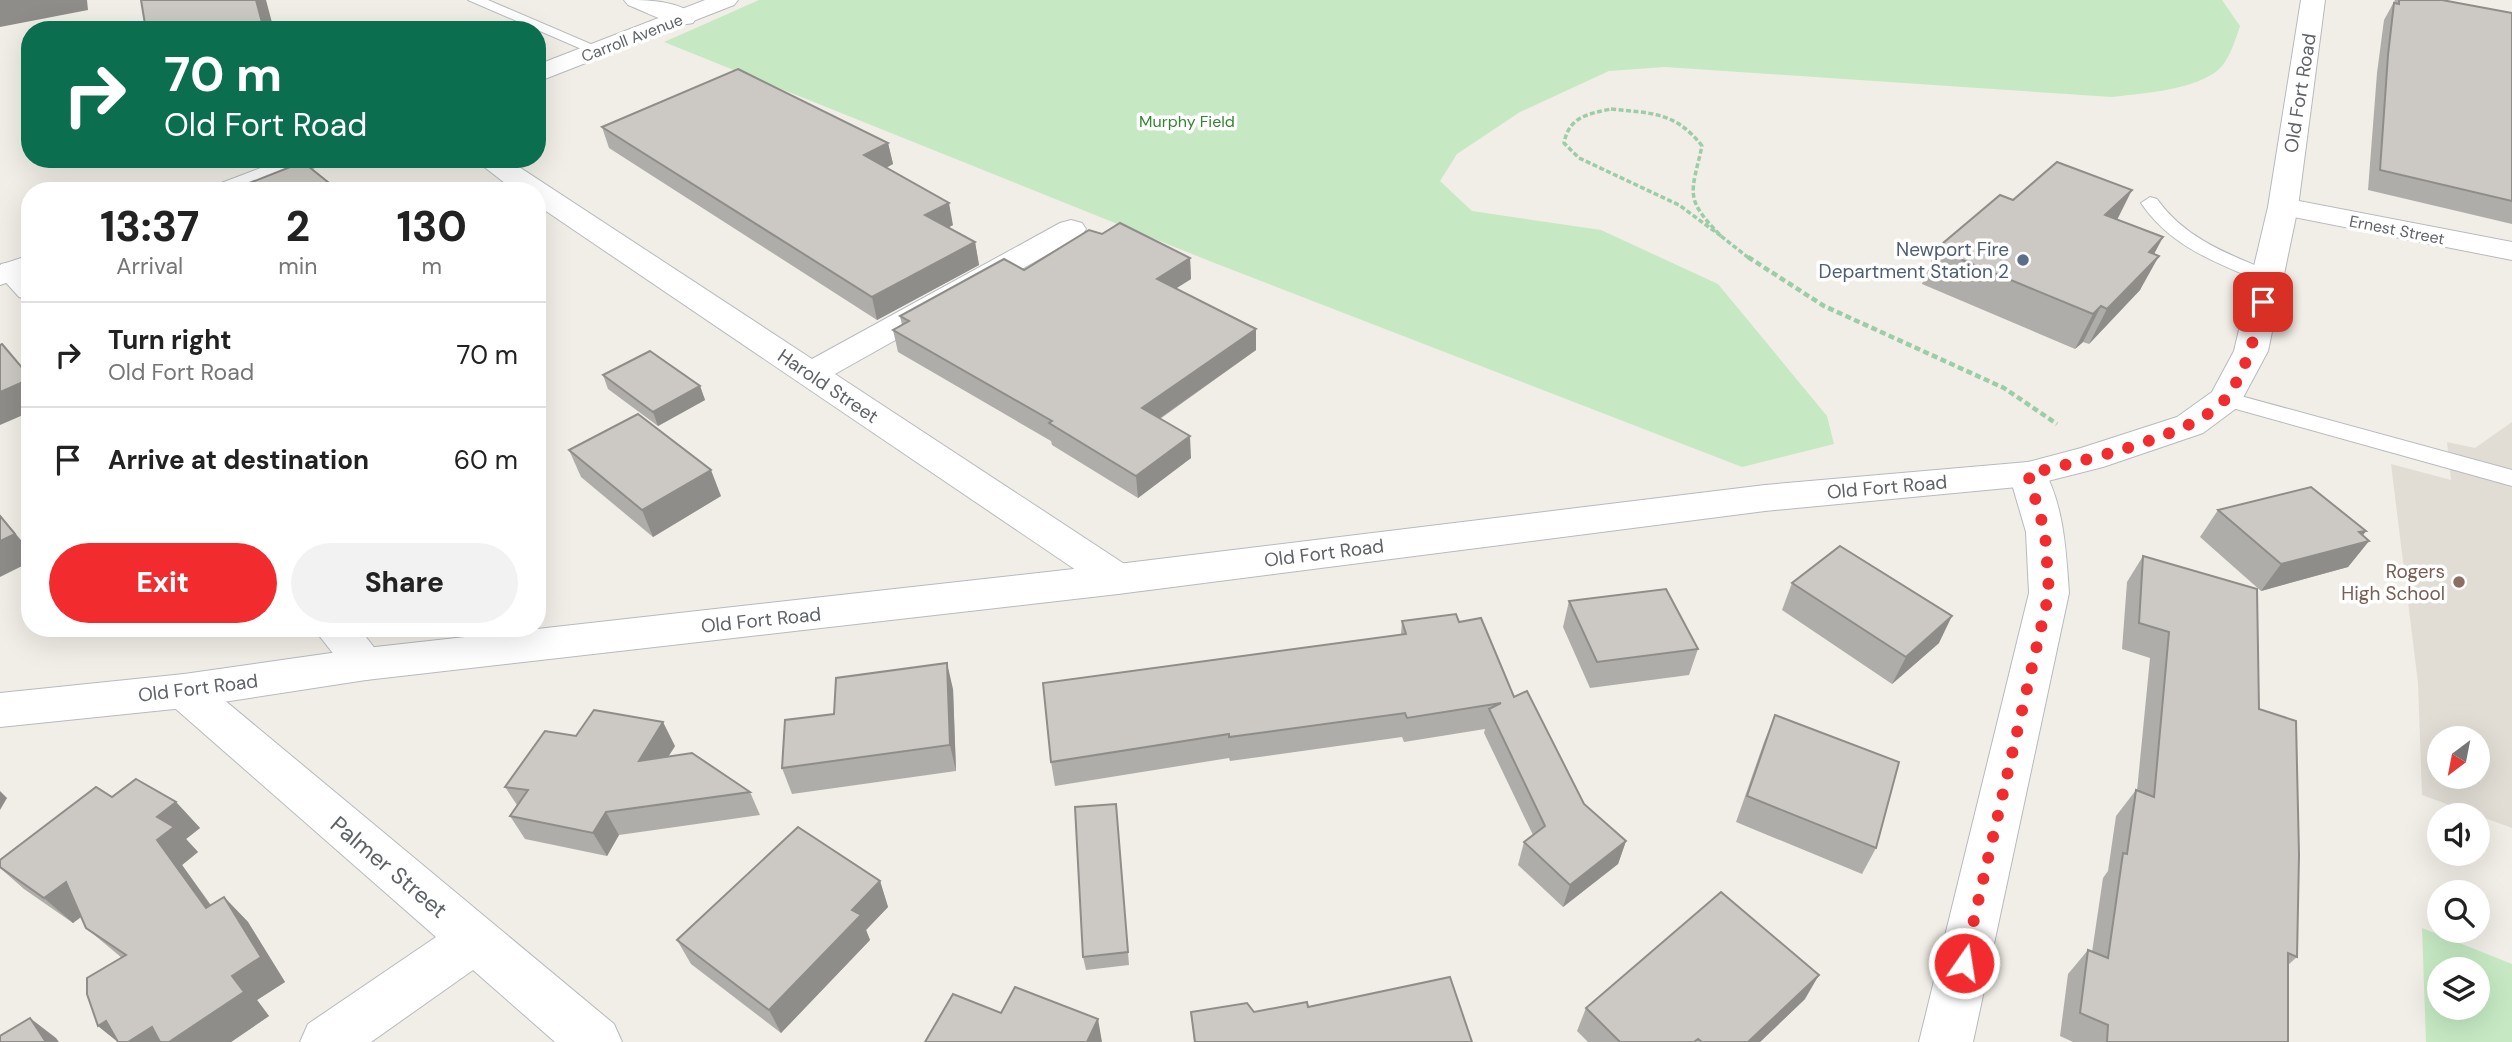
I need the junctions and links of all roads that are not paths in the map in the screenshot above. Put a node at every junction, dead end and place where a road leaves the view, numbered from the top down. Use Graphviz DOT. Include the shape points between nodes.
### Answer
graph roads {
  1 [pos="475,0"];
  2 [pos="636,0"];
  3 [pos="726,0"];
  4 [pos="2313,0"];
  5 [pos="684,18"];
  6 [pos="526,21"];
  7 [pos="546,29"];
  8 [pos="599,51"];
  9 [pos="546,71"];
  10 [pos="286,168"];
  11 [pos="502,168"];
  12 [pos="250,182"];
  13 [pos="522,182"];
  14 [pos="546,198"];
  15 [pos="2150,203"];
  16 [pos="2283,207"];
  17 [pos="1070,229"];
  18 [pos="2512,251"];
  19 [pos="2269,278"];
  20 [pos="810,374"];
  21 [pos="2226,399"];
  22 [pos="2028,474"];
  23 [pos="2512,478"];
  24 [pos="1118,579"];
  25 [pos="342,637"];
  26 [pos="366,664"];
  27 [pos="184,691"];
  28 [pos="0,710"];
  29 [pos="475,939"];
  30 [pos="327,1042"];
  31 [pos="595,1042"];
  32 [pos="1946,1042"];
  1 -- 6 [label="lane"];
  2 -- 5 [label="street"];
  3 -- 5 [label="street, Carroll Avenue"];
  4 -- 16 [label="street, Old Fort Road"];
  5 -- 8 [label="street, Carroll Avenue"];
  7 -- 8 [label="lane"];
  8 -- 9 [label="street, Carroll Avenue"];
  10 -- 12 [label="street"];
  11 -- 13 [label="street, Harold Street"];
  14 -- 20 [label="street, Harold Street"];
  15 -- 19 [label="lane" via="2161,222 2179,237"];
  16 -- 18 [label="street, Ernest Street"];
  16 -- 19 [label="street, Old Fort Road"];
  17 -- 20 [label="street"];
  19 -- 21 [label="street, Old Fort Road" via="2251,351"];
  20 -- 24 [label="street, Harold Street"];
  21 -- 22 [label="street, Old Fort Road" via="2190,425"];
  21 -- 23 [label="lane"];
  22 -- 24 [label="street, Old Fort Road" via="1765,498"];
  22 -- 32 [label="street" via="2045,532 2049,593"];
  24 -- 26 [label="street, Old Fort Road"];
  25 -- 26 [label="street"];
  26 -- 27 [label="street, Old Fort Road"];
  27 -- 28 [label="street, Old Fort Road"];
  27 -- 29 [label="street, Palmer Street"];
  29 -- 30 [label="street"];
  29 -- 31 [label="street, Palmer Street"];
}
